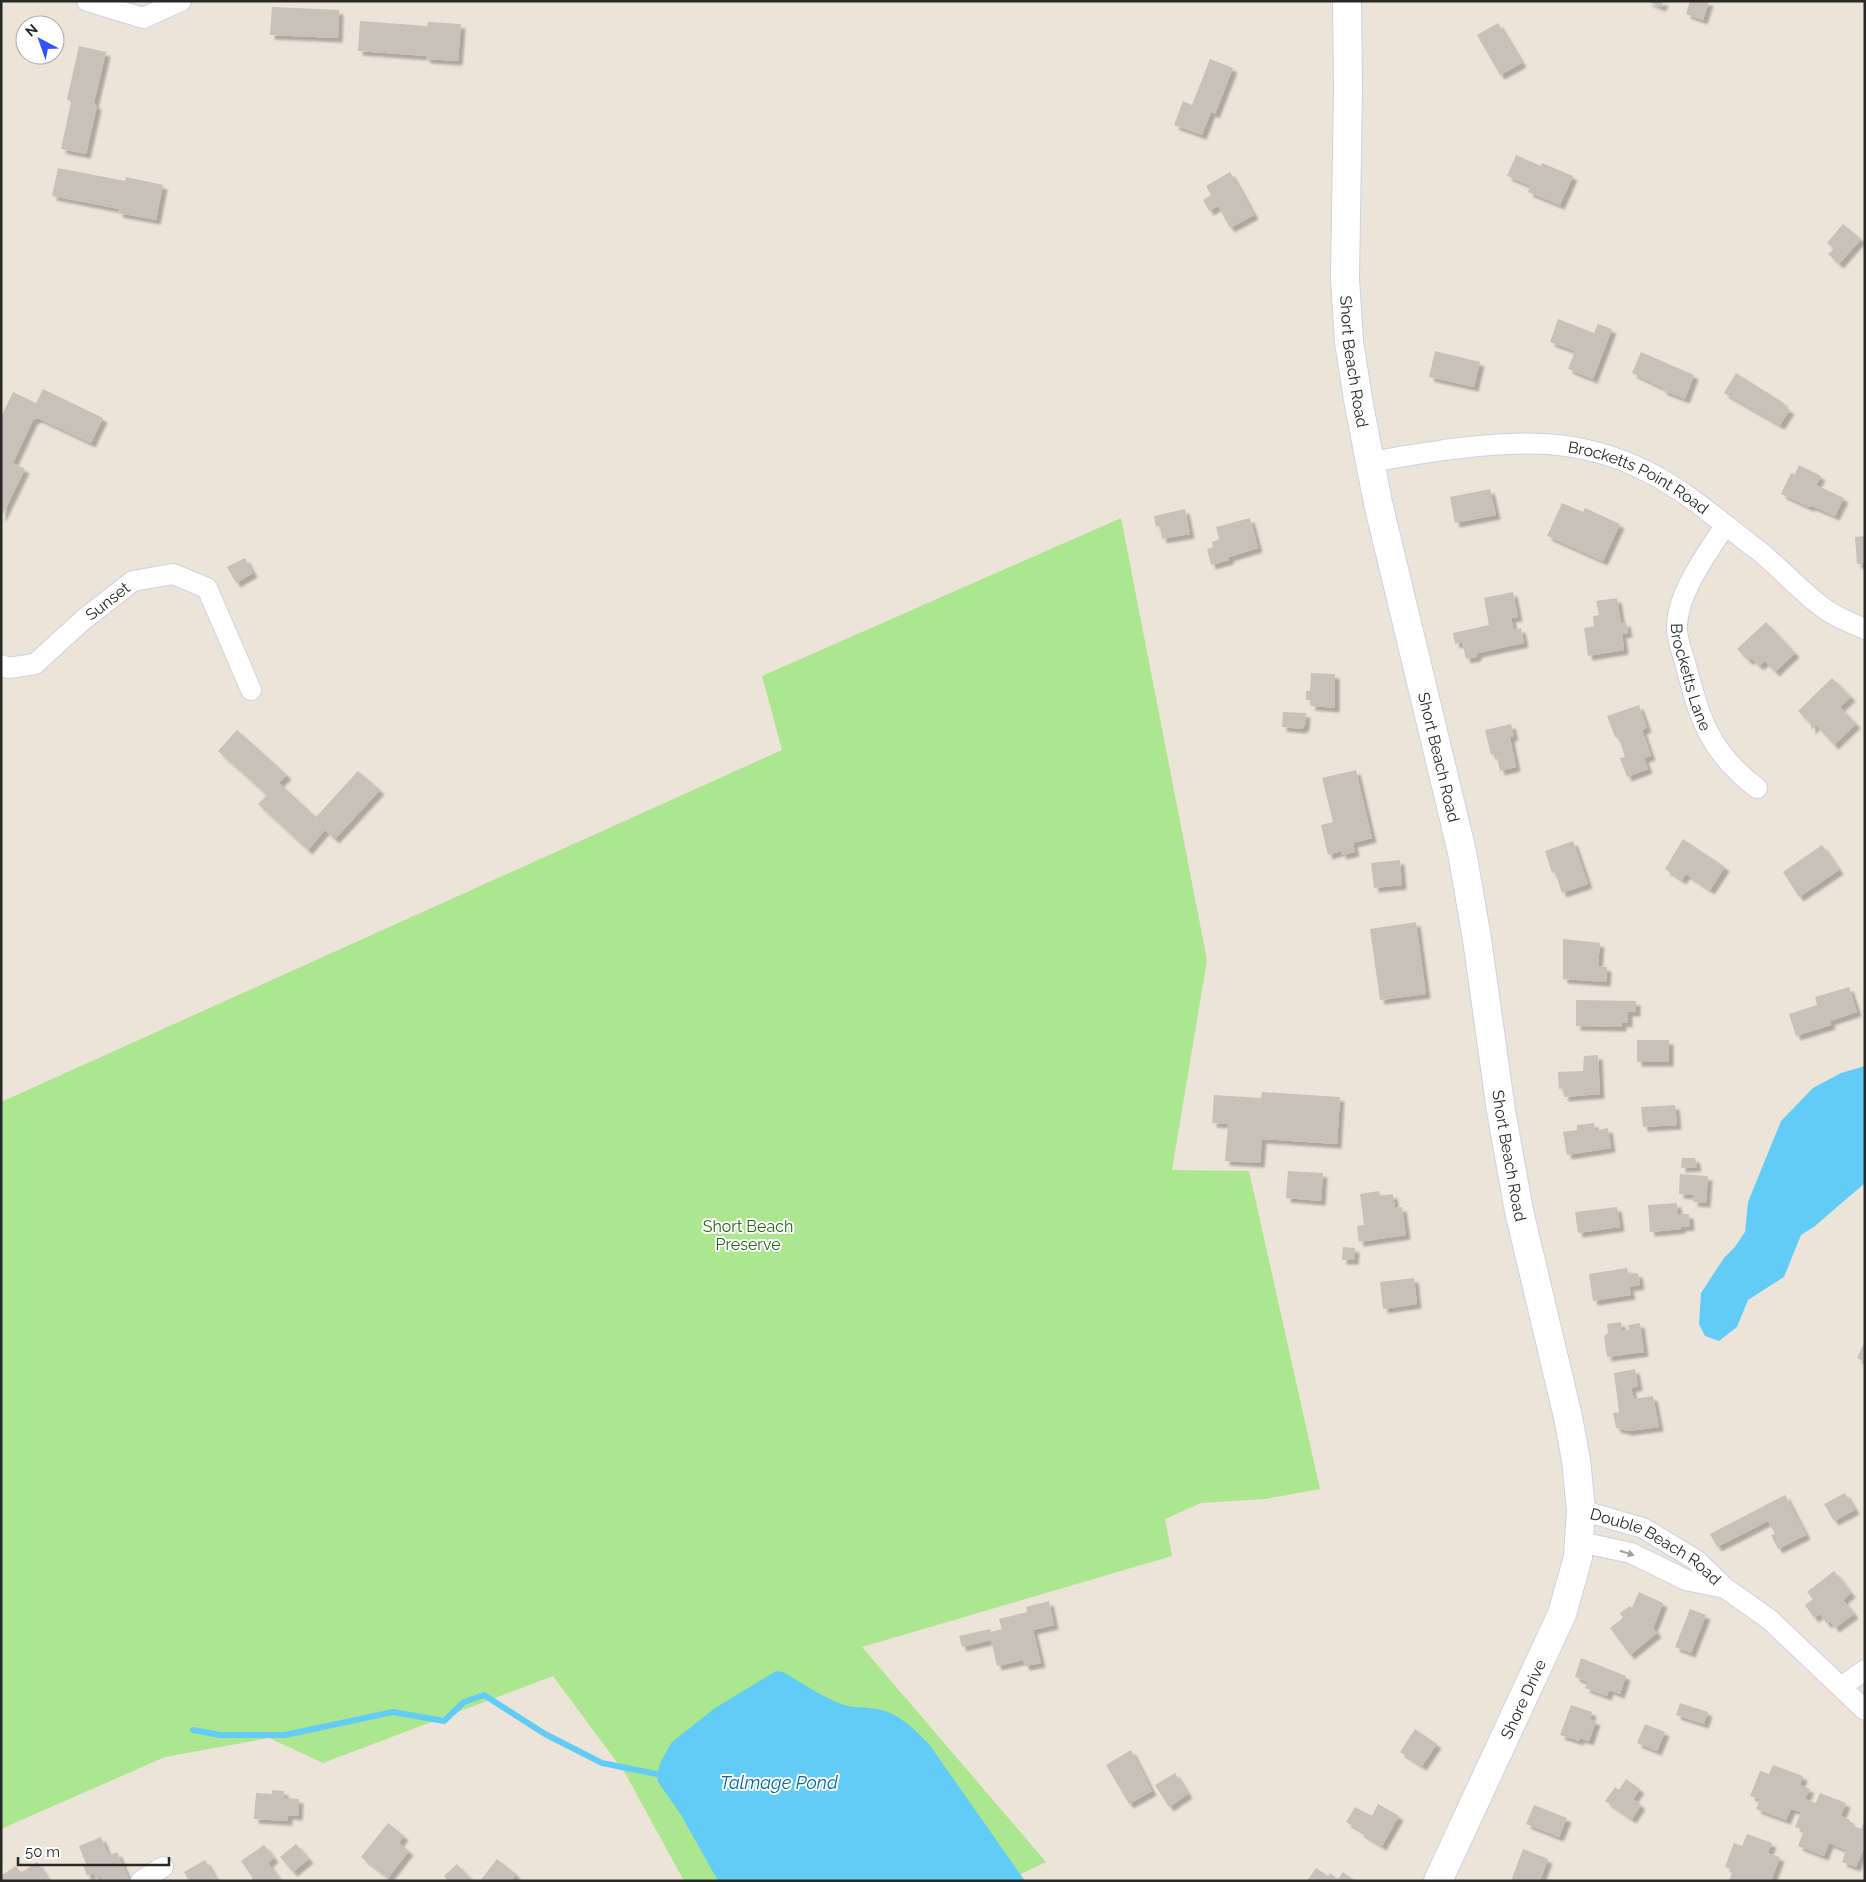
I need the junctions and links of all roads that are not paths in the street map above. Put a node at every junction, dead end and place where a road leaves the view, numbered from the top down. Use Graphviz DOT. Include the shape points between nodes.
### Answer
graph roads {
  1 [pos="87,1"];
  2 [pos="181,1"];
  3 [pos="1347,1"];
  4 [pos="1369,463"];
  5 [pos="1725,526"];
  6 [pos="1865,629"];
  7 [pos="1,665"];
  8 [pos="252,690"];
  9 [pos="1757,788"];
  10 [pos="1581,1510"];
  11 [pos="1580,1542"];
  12 [pos="1725,1588"];
  13 [pos="1865,1670"];
  14 [pos="1841,1687"];
  15 [pos="1865,1710"];
  16 [pos="163,1867"];
  17 [pos="141,1881"];
  18 [pos="1438,1881"];
  1 -- 2 [label="street" via="143,18"];
  3 -- 4 [label="main road, Short Beach Road" via="1345,279 1349,342"];
  4 -- 5 [label="street, Brocketts Point Road" via="1396,456 1485,444 1526,441 1570,446 1647,471 1683,492"];
  4 -- 10 [label="main road, Short Beach Road" via="1462,852 1502,1120 1519,1211 1568,1417"];
  5 -- 6 [label="street, Brocketts Point Road" via="1830,612"];
  5 -- 9 [label="street, Brocketts Lane" via="1684,594 1676,629 1692,692 1711,741 1735,772"];
  7 -- 8 [label="street, Sunset" via="8,668 35,664 83,620 133,581 173,574 207,588"];
  10 -- 11 [label="main road, Shore Drive"];
  10 -- 12 [label="street, Double Beach Road" via="1643,1528 1696,1560"];
  11 -- 12 [label="street, Double Beach Road, one-way" via="1631,1553 1686,1580"];
  11 -- 18 [label="main road, Shore Drive" via="1562,1614"];
  12 -- 14 [label="street, Double Beach Road" via="1769,1619"];
  13 -- 14 [label="street"];
  14 -- 15 [label="street, Double Beach Road"];
  16 -- 17 [label="street"];
}
